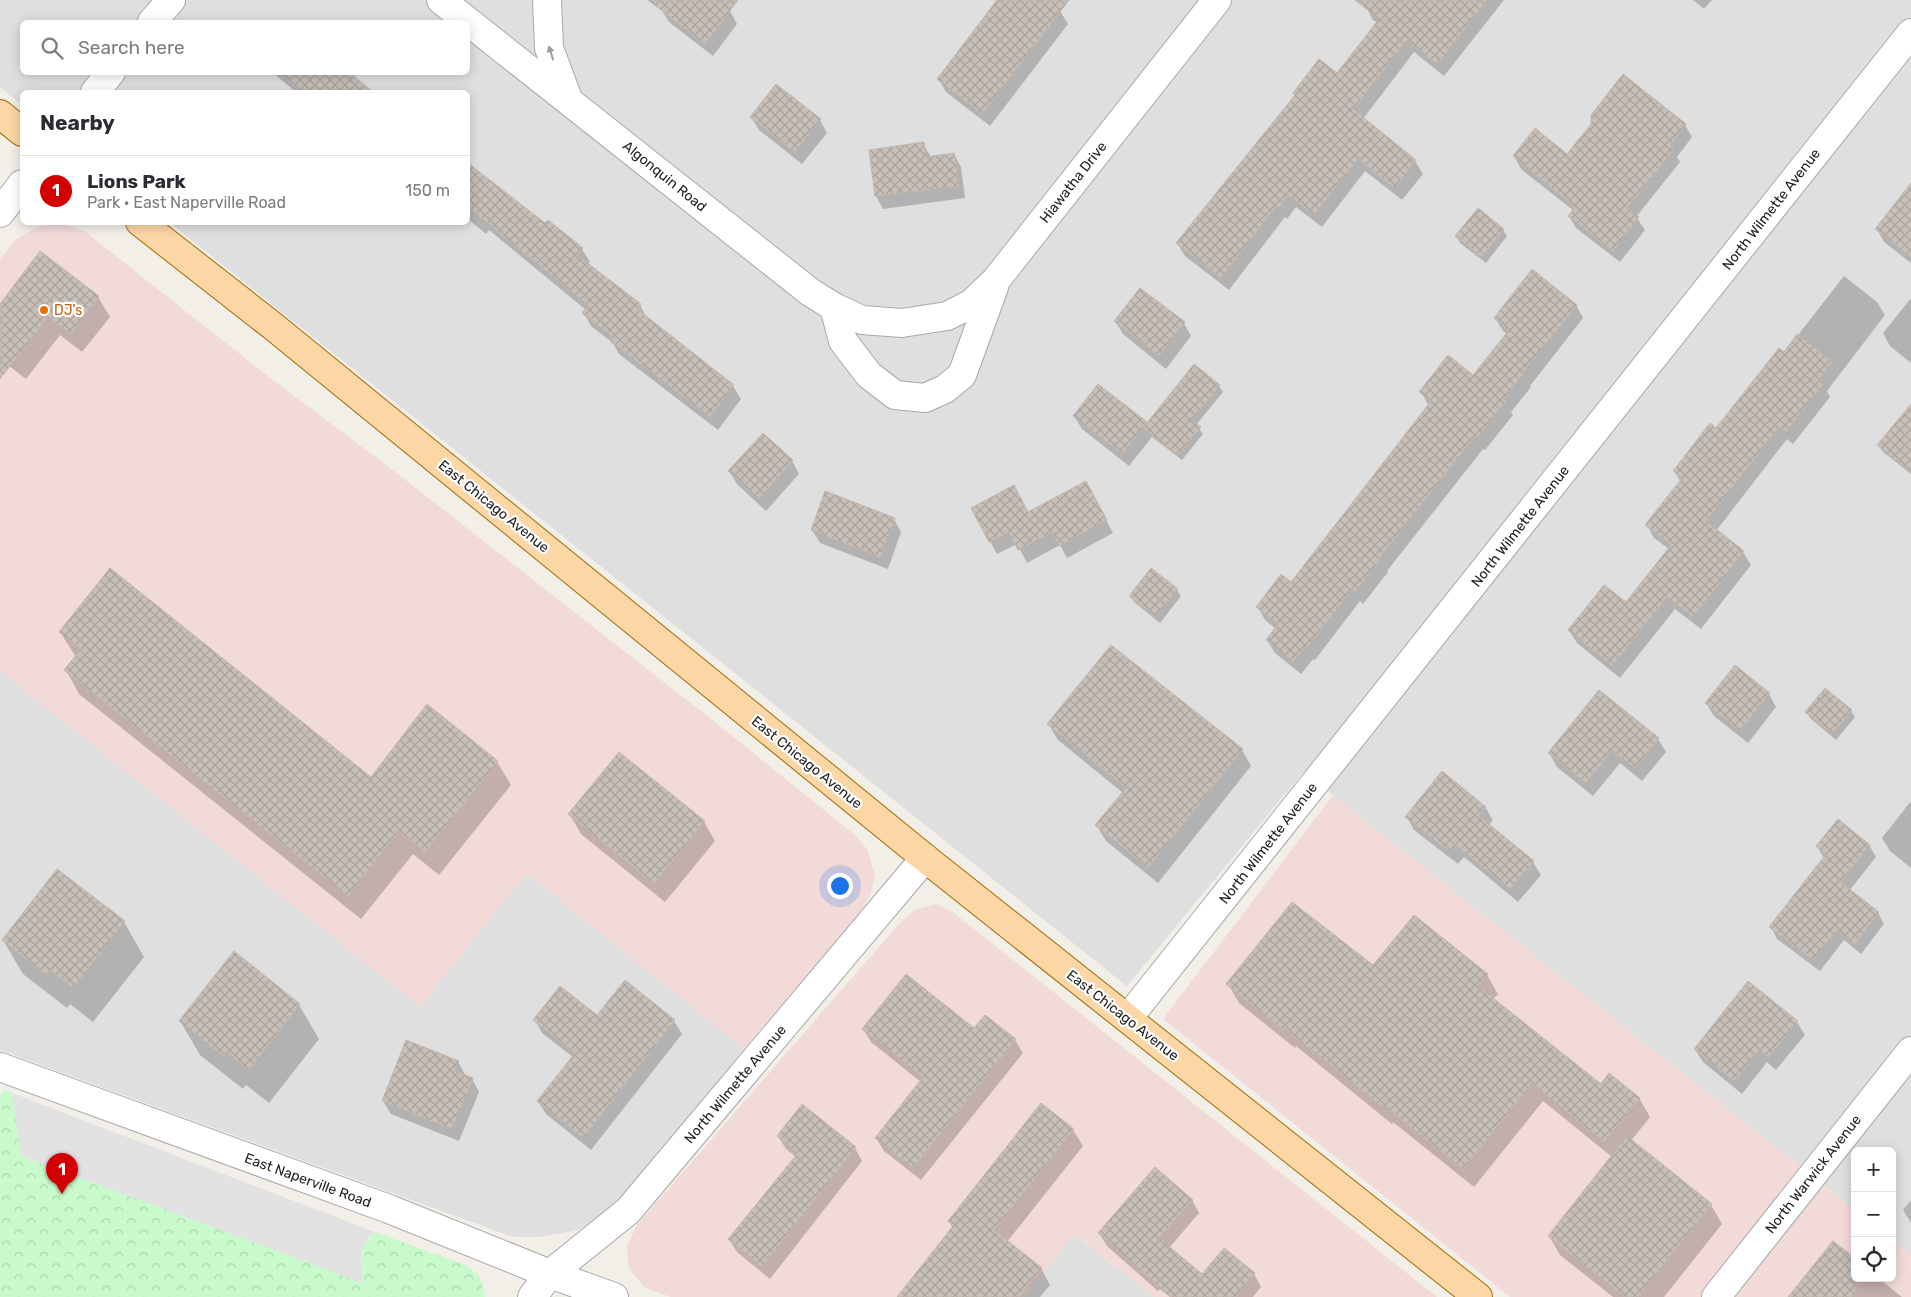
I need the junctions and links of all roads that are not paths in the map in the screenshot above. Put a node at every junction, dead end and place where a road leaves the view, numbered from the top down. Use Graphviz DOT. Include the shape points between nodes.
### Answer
graph roads {
  1 [pos="171,0"];
  2 [pos="442,0"];
  3 [pos="547,0"];
  4 [pos="1218,0"];
  5 [pos="154,20"];
  6 [pos="467,20"];
  7 [pos="470,22"];
  8 [pos="1911,33"];
  9 [pos="109,75"];
  10 [pos="97,90"];
  11 [pos="568,99"];
  12 [pos="0,114"];
  13 [pos="20,130"];
  14 [pos="20,187"];
  15 [pos="0,213"];
  16 [pos="144,225"];
  17 [pos="996,280"];
  18 [pos="834,307"];
  19 [pos="902,323"];
  20 [pos="925,858"];
  21 [pos="1128,1018"];
  22 [pos="1911,1051"];
  23 [pos="0,1067"];
  24 [pos="550,1274"];
  25 [pos="532,1297"];
  26 [pos="614,1297"];
  27 [pos="1478,1297"];
  28 [pos="1716,1297"];
  1 -- 5 [label="street"];
  2 -- 6 [label="street, Algonquin Road"];
  11 -- 3 [label="street, one-way" via="549,48"];
  4 -- 17 [label="street, Hiawatha Drive"];
  7 -- 11 [label="street, Algonquin Road"];
  8 -- 21 [label="street, North Wilmette Avenue"];
  9 -- 10 [label="street"];
  11 -- 18 [label="street, Algonquin Road" via="810,292"];
  12 -- 13 [label="main road"];
  14 -- 15 [label="street"];
  16 -- 20 [label="main road, East Chicago Avenue" via="274,327"];
  17 -- 18 [label="street" via="962,375 945,390 925,398 895,395 870,375 843,341"];
  17 -- 19 [label="street, Hiawatha Drive" via="971,304 947,316"];
  18 -- 19 [label="street, Algonquin Road" via="862,320"];
  20 -- 21 [label="main road, East Chicago Avenue"];
  20 -- 24 [label="street, North Wilmette Avenue" via="628,1212"];
  21 -- 27 [label="main road, East Chicago Avenue"];
  22 -- 28 [label="street, North Warwick Avenue"];
  23 -- 24 [label="street, East Naperville Road" via="389,1209"];
  24 -- 25 [label="street, North Wilmette Avenue"];
  24 -- 26 [label="street, East Naperville Road"];
}
